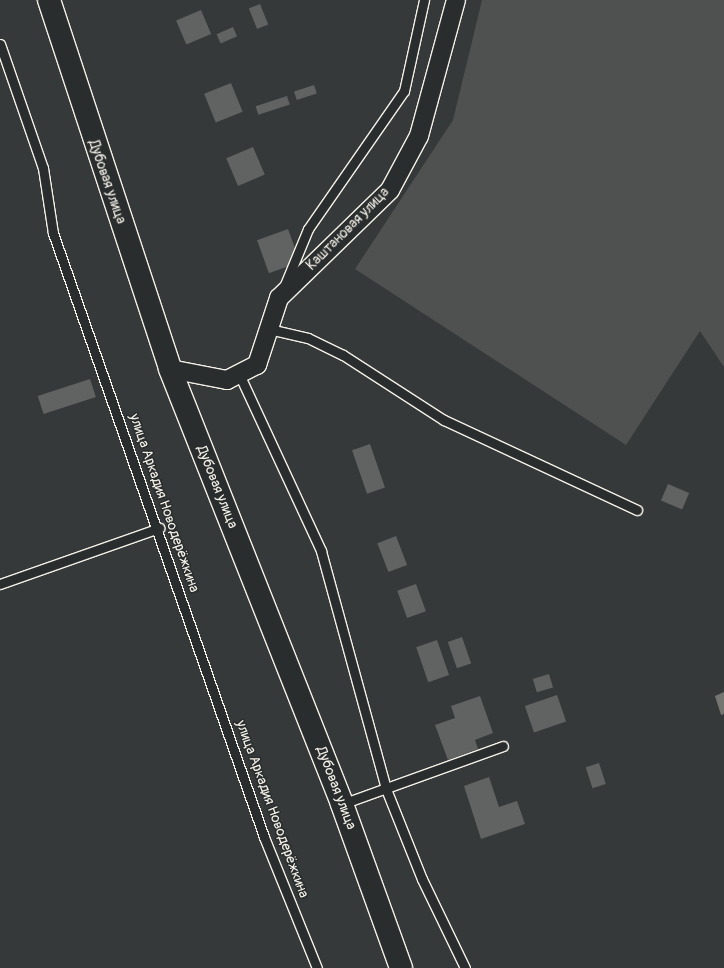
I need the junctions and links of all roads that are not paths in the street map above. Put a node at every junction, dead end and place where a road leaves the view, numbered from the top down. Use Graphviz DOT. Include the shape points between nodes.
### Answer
graph roads {
  1 [pos="49,0"];
  2 [pos="424,0"];
  3 [pos="456,0"];
  4 [pos="1,48"];
  5 [pos="279,298"];
  6 [pos="269,329"];
  7 [pos="170,369"];
  8 [pos="239,374"];
  9 [pos="637,510"];
  10 [pos="159,528"];
  11 [pos="0,584"];
  12 [pos="503,746"];
  13 [pos="386,789"];
  14 [pos="342,804"];
  15 [pos="317,968"];
  16 [pos="402,968"];
  17 [pos="465,968"];
  1 -- 7 [label="street, Дубовая улица"];
  2 -- 5 [label="lane" via="404,91 308,229"];
  3 -- 5 [label="street, Каштановая улица" via="419,136 390,190"];
  4 -- 10 [label="lane, улица Аркадия Новодерёжкина" via="43,168 53,233"];
  5 -- 6 [label="street, Каштановая улица"];
  6 -- 8 [label="street, Каштановая улица" via="257,365"];
  6 -- 9 [label="lane" via="308,338 343,355 444,420"];
  7 -- 8 [label="street, Каштановая улица" via="227,380"];
  7 -- 14 [label="street, Дубовая улица"];
  8 -- 13 [label="lane" via="321,551"];
  10 -- 11 [label="lane"];
  10 -- 15 [label="lane, улица Аркадия Новодерёжкина" via="264,837"];
  12 -- 13 [label="lane"];
  13 -- 14 [label="lane"];
  13 -- 17 [label="lane" via="422,879"];
  14 -- 16 [label="street, Дубовая улица"];
}
